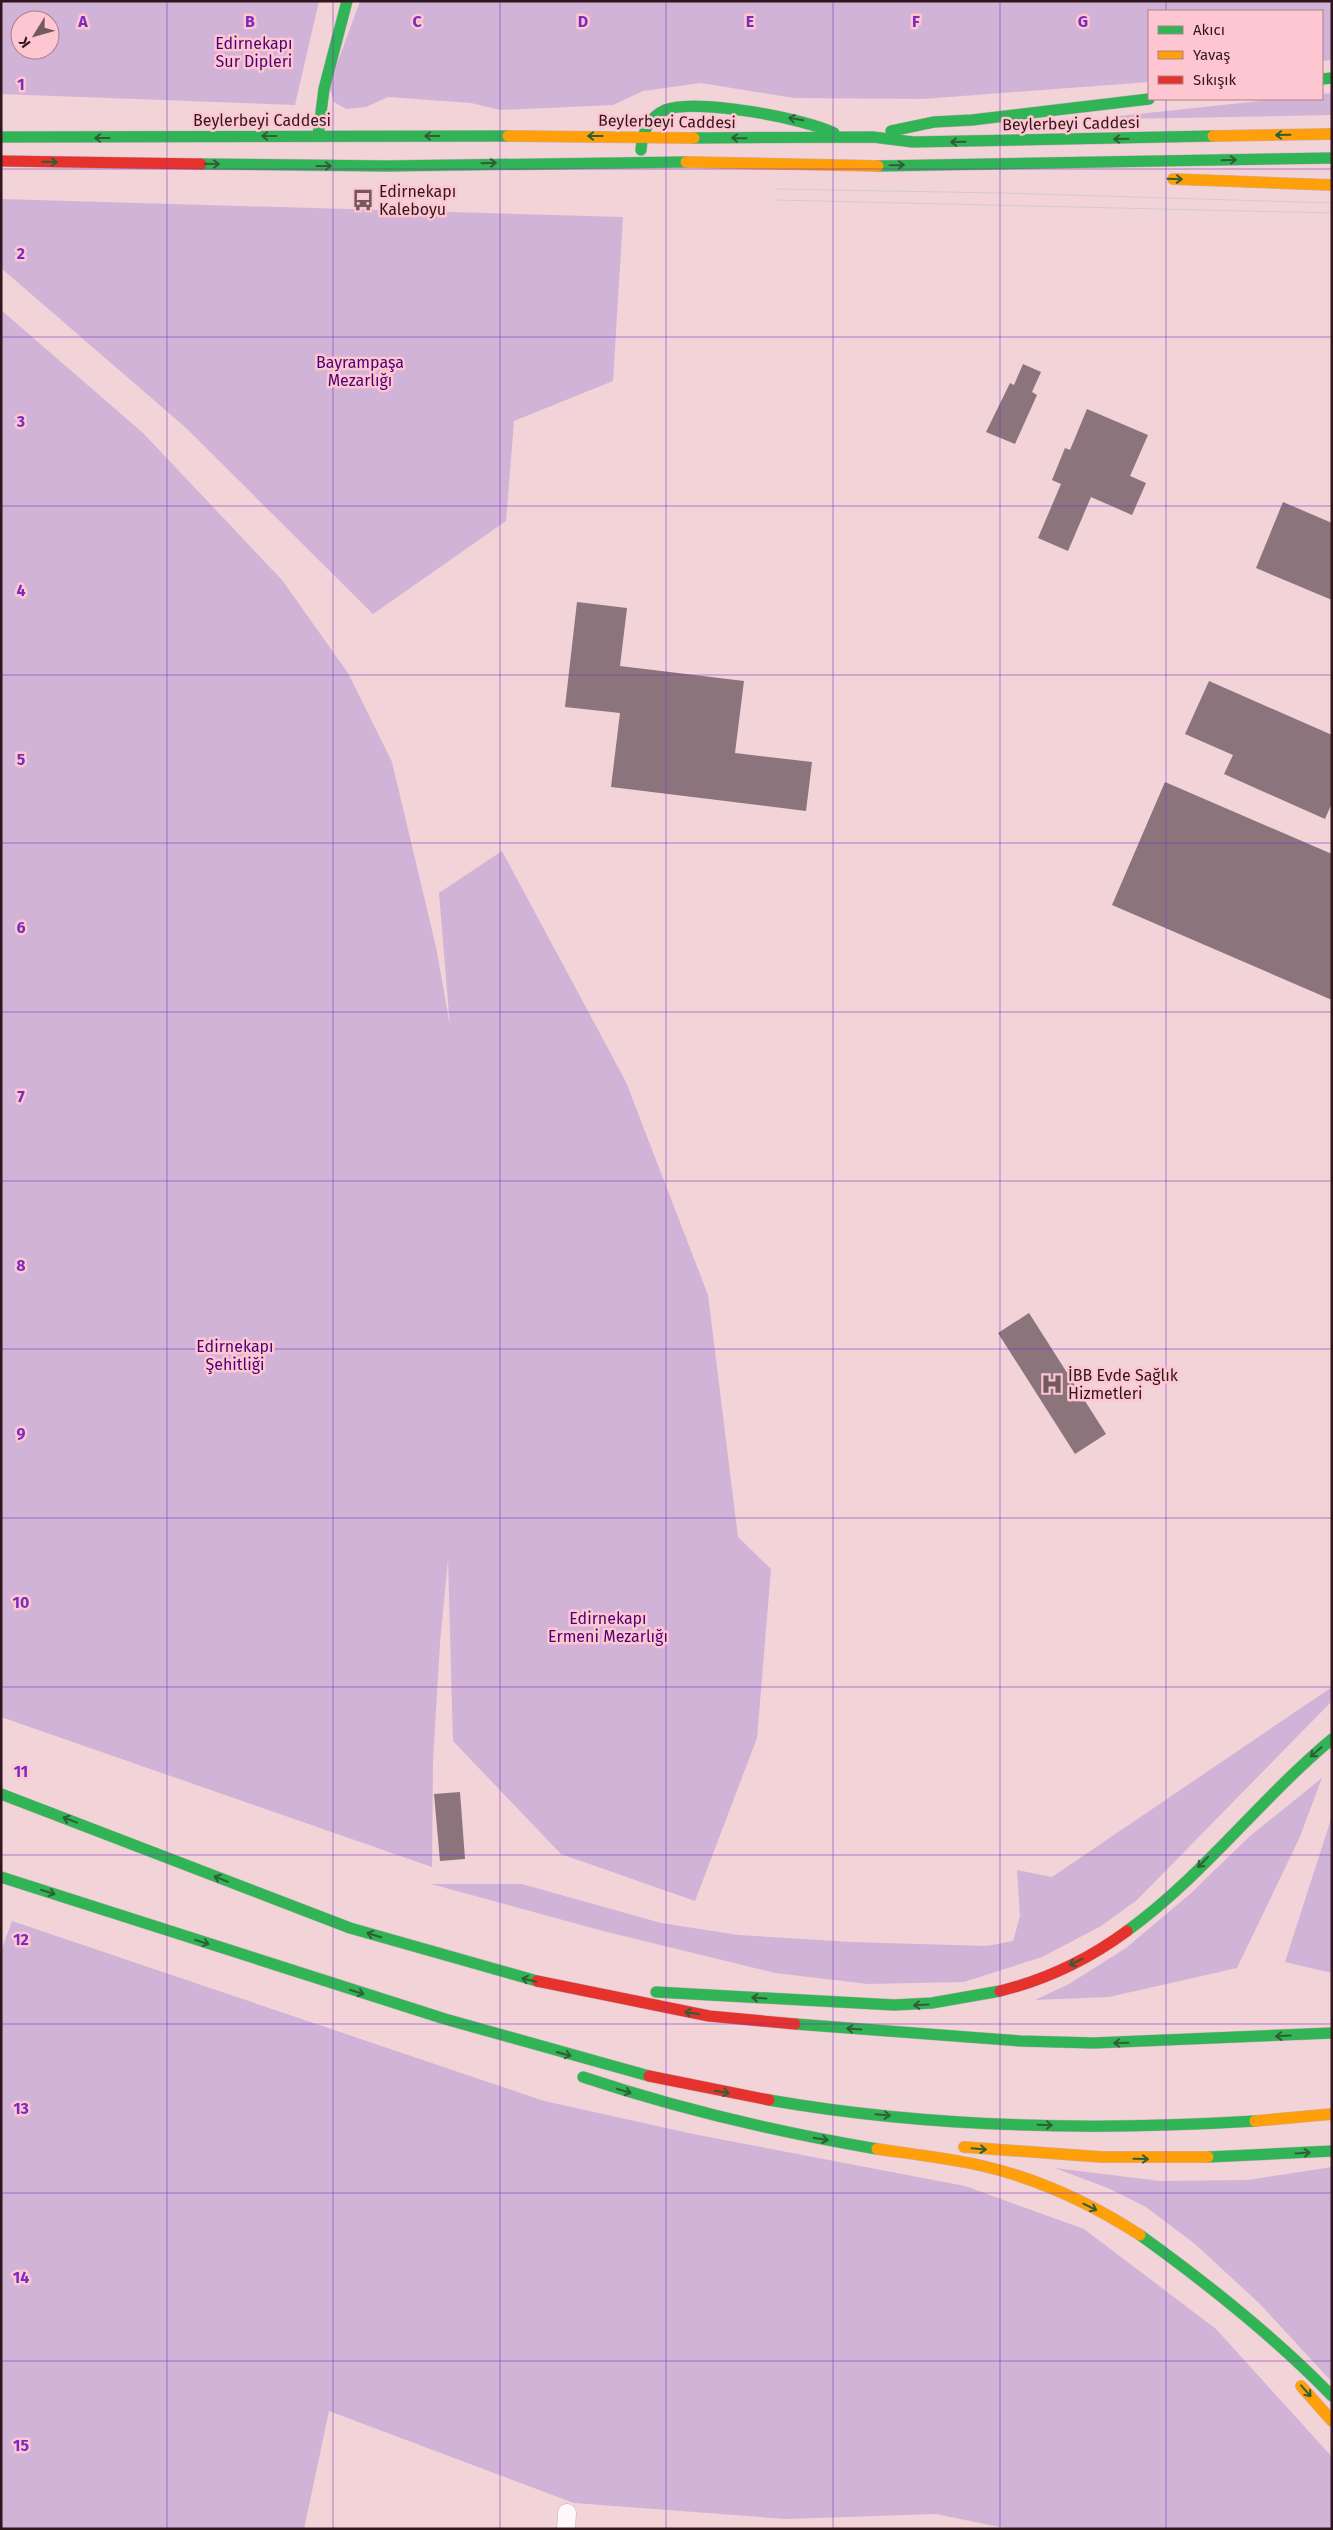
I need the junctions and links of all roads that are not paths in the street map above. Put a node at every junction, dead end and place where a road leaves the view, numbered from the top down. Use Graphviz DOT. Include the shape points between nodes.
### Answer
graph roads {
  1 [pos="347,1"];
  2 [pos="1148,99"];
  3 [pos="96,125"];
  4 [pos="1332,134"];
  5 [pos="150,136"];
  6 [pos="318,136"];
  7 [pos="643,136"];
  8 [pos="1,137"];
  9 [pos="840,137"];
  10 [pos="873,137"];
  11 [pos="1332,158"];
  12 [pos="1,161"];
  13 [pos="642,161"];
  14 [pos="663,162"];
  15 [pos="1023,163"];
  16 [pos="258,165"];
  17 [pos="1087,174"];
  18 [pos="223,177"];
  19 [pos="1158,178"];
  20 [pos="1332,185"];
  21 [pos="1332,1739"];
  22 [pos="1,1794"];
  23 [pos="1,1877"];
  24 [pos="577,1992"];
  25 [pos="1332,2033"];
  26 [pos="517,2041"];
  27 [pos="548,2060"];
  28 [pos="572,2072"];
  29 [pos="1332,2114"];
  30 [pos="722,2116"];
  31 [pos="864,2134"];
  32 [pos="954,2146"];
  33 [pos="1332,2151"];
  34 [pos="1213,2292"];
  35 [pos="1283,2366"];
  36 [pos="1296,2380"];
  37 [pos="1332,2396"];
  38 [pos="1332,2421"];
  1 -- 6 [label="main road" via="324,89"];
  2 -- 10 [label="main road" via="934,122"];
  3 -- 5 [label="main road" via="115,126"];
  4 -- 10 [label="main road, Beylerbeyi Caddesi, one-way" via="912,142"];
  6 -- 5 [label="main road, Beylerbeyi Caddesi, one-way"];
  5 -- 8 [label="main road, Beylerbeyi Caddesi, one-way"];
  7 -- 6 [label="main road, Beylerbeyi Caddesi, one-way"];
  9 -- 7 [label="main road, Beylerbeyi Caddesi, one-way"];
  9 -- 7 [label="main road, one-way" via="827,127 802,120 688,108 673,108 653,118"];
  7 -- 13 [label="main road"];
  7 -- 14 [label="main road"];
  9 -- 10 [label="main road, Beylerbeyi Caddesi"];
  15 -- 11 [label="main road, one-way"];
  12 -- 16 [label="main road, one-way"];
  13 -- 14 [label="main road"];
  16 -- 13 [label="main road, one-way"];
  14 -- 15 [label="main road, one-way" via="849,166"];
  15 -- 17 [label="main road" via="1070,174"];
  16 -- 18 [label="main road"];
  19 -- 20 [label="main road, one-way"];
  21 -- 24 [label="main road, one-way" via="1300,1766 1169,1897 1121,1937 1072,1964 1023,1984 938,2004 905,2005 857,2005 666,1992"];
  24 -- 22 [label="main road, one-way" via="350,1928"];
  23 -- 26 [label="main road, one-way"];
  25 -- 24 [label="main road, one-way" via="1152,2042 1020,2041 708,2016"];
  26 -- 27 [label="main road"];
  26 -- 29 [label="main road, one-way" via="620,2070 705,2089 858,2113 1088,2127 1217,2124"];
  28 -- 30 [label="main road, one-way" via="647,2098"];
  30 -- 31 [label="main road"];
  30 -- 34 [label="main road, one-way" via="812,2138 983,2166 1046,2185 1139,2234 1182,2264"];
  32 -- 33 [label="main road, one-way" via="1040,2154 1176,2160"];
  34 -- 35 [label="main road"];
  34 -- 37 [label="main road" via="1276,2341"];
  36 -- 38 [label="main road, one-way"];
}
